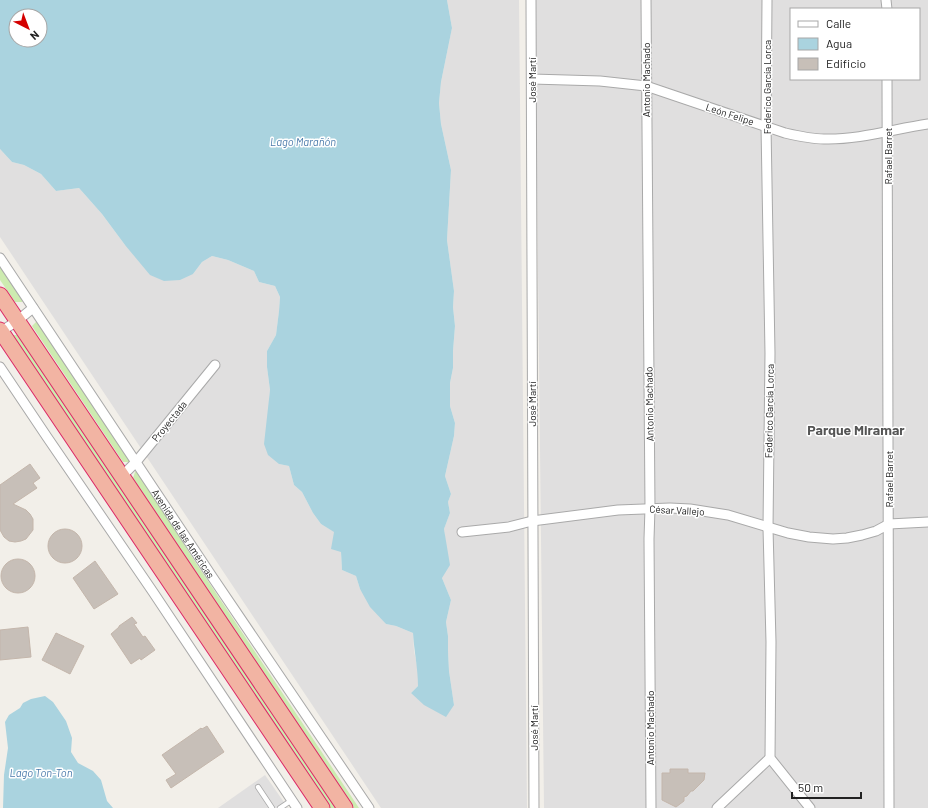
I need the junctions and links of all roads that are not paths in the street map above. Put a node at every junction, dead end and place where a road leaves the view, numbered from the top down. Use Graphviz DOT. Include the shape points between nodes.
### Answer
graph roads {
  1 [pos="531,0"];
  2 [pos="646,0"];
  3 [pos="767,0"];
  4 [pos="532,79"];
  5 [pos="887,80"];
  6 [pos="646,86"];
  7 [pos="928,124"];
  8 [pos="766,126"];
  9 [pos="888,131"];
  10 [pos="0,258"];
  11 [pos="0,295"];
  12 [pos="33,308"];
  13 [pos="17,321"];
  14 [pos="0,331"];
  15 [pos="215,365"];
  16 [pos="0,367"];
  17 [pos="136,462"];
  18 [pos="122,476"];
  19 [pos="650,508"];
  20 [pos="532,521"];
  21 [pos="928,522"];
  22 [pos="889,524"];
  23 [pos="768,528"];
  24 [pos="462,532"];
  25 [pos="770,758"];
  26 [pos="258,788"];
  27 [pos="292,800"];
  28 [pos="272,808"];
  29 [pos="280,808"];
  30 [pos="297,808"];
  31 [pos="322,808"];
  32 [pos="345,808"];
  33 [pos="369,808"];
  34 [pos="534,808"];
  35 [pos="651,808"];
  36 [pos="717,808"];
  37 [pos="810,808"];
  38 [pos="889,808"];
  1 -- 4 [label="street, José Martí"];
  2 -- 6 [label="street, Antonio Machado"];
  3 -- 8 [label="street, Federico García Lorca"];
  4 -- 6 [label="street, León Felipe" via="600,81"];
  4 -- 20 [label="street, José Martí"];
  5 -- 9 [label="street, Rafael Barret"];
  6 -- 8 [label="street, León Felipe"];
  6 -- 19 [label="street, Antonio Machado"];
  7 -- 9 [label="street, León Felipe"];
  8 -- 9 [label="street, León Felipe" via="804,138 824,139 851,138"];
  8 -- 23 [label="street, Federico García Lorca" via="770,353"];
  9 -- 22 [label="street, Rafael Barret"];
  10 -- 12 [label="street, Avenida de las Américas"];
  11 -- 13 [label="highway, Avenida de las Américas"];
  12 -- 13 [label="street"];
  12 -- 17 [label="street, Avenida de las Américas"];
  13 -- 14 [label="street"];
  13 -- 18 [label="highway, Avenida de las Américas"];
  14 -- 31 [label="highway"];
  15 -- 17 [label="street, Proyectada"];
  16 -- 27 [label="street"];
  17 -- 18 [label="street, Proyectada"];
  17 -- 33 [label="street, Avenida de las Américas"];
  18 -- 32 [label="highway, Avenida de las Américas"];
  19 -- 20 [label="street, César Vallejo"];
  19 -- 23 [label="street, César Vallejo" via="728,515"];
  19 -- 35 [label="street, Antonio Machado"];
  20 -- 24 [label="street, César Vallejo" via="509,527"];
  20 -- 34 [label="street, José Martí"];
  21 -- 22 [label="street"];
  22 -- 23 [label="street, César Vallejo" via="862,535 832,539"];
  22 -- 38 [label="street, Rafael Barret"];
  23 -- 25 [label="street, Federico García Lorca" via="771,642"];
  25 -- 36 [label="street"];
  25 -- 37 [label="street"];
  26 -- 28 [label="lane"];
  27 -- 29 [label="lane"];
  27 -- 30 [label="street"];
}
